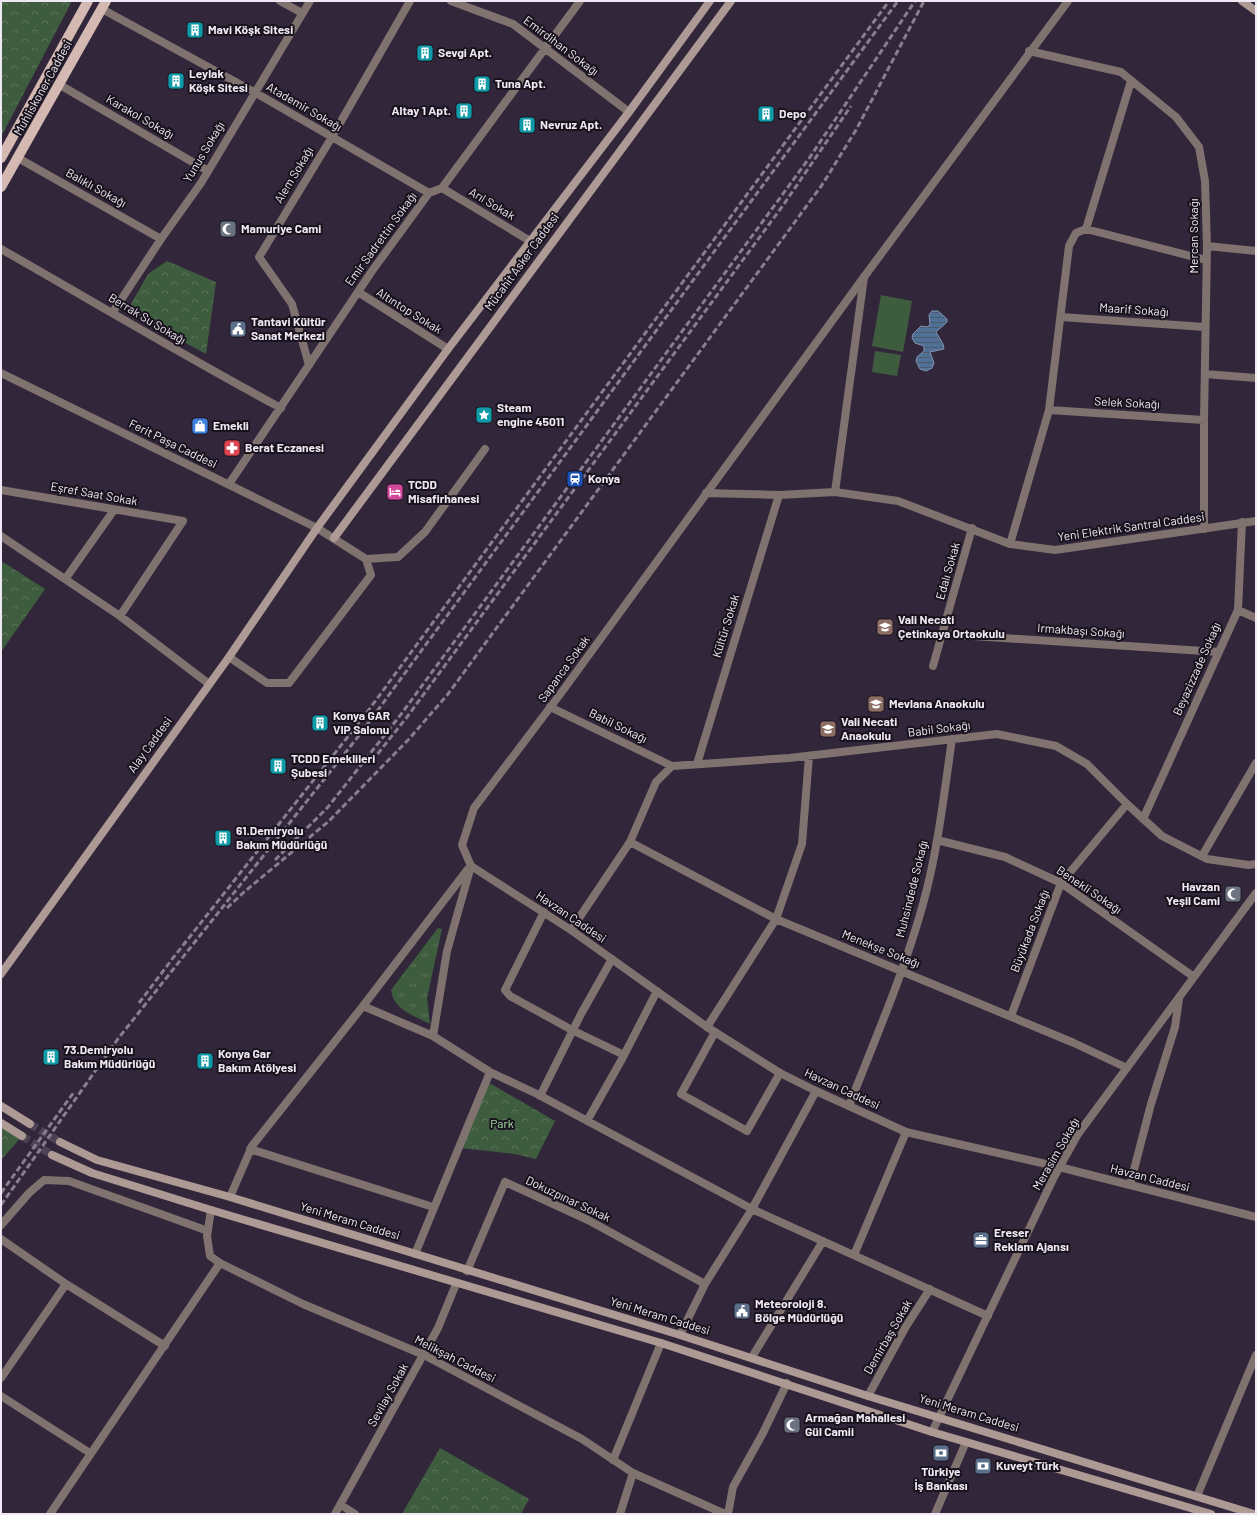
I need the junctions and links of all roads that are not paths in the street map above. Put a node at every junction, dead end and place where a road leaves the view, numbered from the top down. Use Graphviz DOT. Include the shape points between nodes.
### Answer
graph roads {
  1 [pos="88,1"];
  2 [pos="280,1"];
  3 [pos="310,1"];
  4 [pos="410,1"];
  5 [pos="451,1"];
  6 [pos="580,1"];
  7 [pos="710,1"];
  8 [pos="731,1"];
  9 [pos="1068,1"];
  10 [pos="1242,1"];
  11 [pos="104,5"];
  12 [pos="1256,11"];
  13 [pos="302,13"];
  14 [pos="545,48"];
  15 [pos="1029,51"];
  16 [pos="1131,81"];
  17 [pos="60,85"];
  18 [pos="254,92"];
  19 [pos="629,112"];
  20 [pos="332,137"];
  21 [pos="1,158"];
  22 [pos="18,158"];
  23 [pos="208,171"];
  24 [pos="1,187"];
  25 [pos="442,188"];
  26 [pos="429,193"];
  27 [pos="1086,229"];
  28 [pos="161,239"];
  29 [pos="530,241"];
  30 [pos="1207,246"];
  31 [pos="1,249"];
  32 [pos="1256,251"];
  33 [pos="1206,260"];
  34 [pos="864,277"];
  35 [pos="358,292"];
  36 [pos="113,312"];
  37 [pos="1061,317"];
  38 [pos="1205,327"];
  39 [pos="448,349"];
  40 [pos="309,365"];
  41 [pos="1,373"];
  42 [pos="1205,374"];
  43 [pos="1256,378"];
  44 [pos="281,408"];
  45 [pos="1049,410"];
  46 [pos="1204,420"];
  47 [pos="485,449"];
  48 [pos="229,484"];
  49 [pos="1,490"];
  50 [pos="835,492"];
  51 [pos="706,493"];
  52 [pos="779,495"];
  53 [pos="114,510"];
  54 [pos="1256,521"];
  55 [pos="1242,522"];
  56 [pos="317,528"];
  57 [pos="972,528"];
  58 [pos="1204,529"];
  59 [pos="1,536"];
  60 [pos="334,538"];
  61 [pos="1010,544"];
  62 [pos="366,559"];
  63 [pos="66,578"];
  64 [pos="1238,610"];
  65 [pos="120,616"];
  66 [pos="1256,618"];
  67 [pos="942,634"];
  68 [pos="1219,652"];
  69 [pos="228,657"];
  70 [pos="933,666"];
  71 [pos="209,684"];
  72 [pos="550,707"];
  73 [pos="952,739"];
  74 [pos="809,756"];
  75 [pos="697,764"];
  76 [pos="1256,764"];
  77 [pos="672,766"];
  78 [pos="1126,804"];
  79 [pos="1143,819"];
  80 [pos="937,840"];
  81 [pos="630,842"];
  82 [pos="1202,856"];
  83 [pos="1256,864"];
  84 [pos="471,866"];
  85 [pos="1061,883"];
  86 [pos="1256,893"];
  87 [pos="544,912"];
  88 [pos="776,919"];
  89 [pos="571,930"];
  90 [pos="612,959"];
  91 [pos="902,970"];
  92 [pos="1,974"];
  93 [pos="1194,978"];
  94 [pos="657,991"];
  95 [pos="1179,997"];
  96 [pos="363,1006"];
  97 [pos="1011,1016"];
  98 [pos="707,1027"];
  99 [pos="572,1030"];
  100 [pos="715,1032"];
  101 [pos="433,1036"];
  102 [pos="624,1055"];
  103 [pos="1127,1068"];
  104 [pos="490,1072"];
  105 [pos="780,1073"];
  106 [pos="816,1091"];
  107 [pos="540,1096"];
  108 [pos="1,1106"];
  109 [pos="849,1106"];
  110 [pos="587,1121"];
  111 [pos="1,1123"];
  112 [pos="30,1124"];
  113 [pos="906,1132"];
  114 [pos="22,1136"];
  115 [pos="60,1142"];
  116 [pos="250,1149"];
  117 [pos="52,1154"];
  118 [pos="1060,1167"];
  119 [pos="1130,1185"];
  120 [pos="230,1196"];
  121 [pos="433,1207"];
  122 [pos="752,1209"];
  123 [pos="211,1210"];
  124 [pos="1256,1217"];
  125 [pos="1,1225"];
  126 [pos="208,1231"];
  127 [pos="1,1239"];
  128 [pos="823,1241"];
  129 [pos="415,1254"];
  130 [pos="854,1255"];
  131 [pos="220,1263"];
  132 [pos="467,1270"];
  133 [pos="66,1284"];
  134 [pos="456,1284"];
  135 [pos="705,1284"];
  136 [pos="930,1289"];
  137 [pos="988,1316"];
  138 [pos="680,1335"];
  139 [pos="661,1343"];
  140 [pos="165,1346"];
  141 [pos="424,1355"];
  142 [pos="1256,1355"];
  143 [pos="752,1357"];
  144 [pos="1,1378"];
  145 [pos="787,1383"];
  146 [pos="1,1396"];
  147 [pos="868,1396"];
  148 [pos="939,1416"];
  149 [pos="932,1432"];
  150 [pos="966,1442"];
  151 [pos="90,1453"];
  152 [pos="613,1460"];
  153 [pos="633,1474"];
  154 [pos="1197,1496"];
  155 [pos="340,1505"];
  156 [pos="1207,1513"];
  157 [pos="50,1514"];
  158 [pos="334,1514"];
  159 [pos="355,1514"];
  160 [pos="620,1514"];
  161 [pos="725,1514"];
  162 [pos="728,1514"];
  163 [pos="934,1514"];
  164 [pos="1254,1514"];
  1 -- 21 [label="main road, Muhliskoner Caddesi"];
  2 -- 13 [label="street"];
  3 -- 13 [label="street, Yunus Sokağı"];
  4 -- 20 [label="street, Alem Sokağı"];
  5 -- 14 [label="street, Emirdihan Sokağı" via="513,24"];
  6 -- 14 [label="street"];
  7 -- 19 [label="main road, Mücahit Asker Caddesi"];
  8 -- 60 [label="main road, Mücahit Asker Caddesi"];
  9 -- 15 [label="street, Sapanca Sokak"];
  10 -- 12 [label="main road"];
  11 -- 17 [label="main road, Muhliskoner Caddesi"];
  11 -- 18 [label="street, Atademir Sokağı"];
  13 -- 18 [label="street, Yunus Sokağı"];
  14 -- 19 [label="street, Emirdihan Sokağı"];
  14 -- 25 [label="street"];
  15 -- 16 [label="street, Mercan Sokağı" via="1121,72"];
  15 -- 34 [label="street, Sapanca Sokak"];
  16 -- 27 [label="street"];
  16 -- 30 [label="street, Mercan Sokağı" via="1176,118 1199,147 1205,180"];
  17 -- 22 [label="main road, Muhliskoner Caddesi"];
  17 -- 23 [label="street, Karakol Sokağı"];
  18 -- 20 [label="street, Atademir Sokağı"];
  18 -- 23 [label="street, Yunus Sokağı"];
  19 -- 29 [label="main road, Mücahit Asker Caddesi"];
  20 -- 26 [label="street, Atademir Sokağı"];
  20 -- 40 [label="street, Alem Sokağı" via="259,257 292,304"];
  22 -- 24 [label="main road, Muhliskoner Caddesi"];
  22 -- 28 [label="street, Balıklı Sokağı"];
  23 -- 28 [label="street, Yunus Sokağı"];
  25 -- 26 [label="street, Emir Sadrettin Sokağı"];
  25 -- 29 [label="street, Arıl Sokak"];
  26 -- 35 [label="street, Emir Sadrettin Sokağı"];
  27 -- 33 [label="street"];
  27 -- 37 [label="street" via="1076,233 1070,246"];
  28 -- 36 [label="street, Yunus Sokağı"];
  29 -- 39 [label="main road, Mücahit Asker Caddesi"];
  30 -- 32 [label="street"];
  30 -- 33 [label="street, Mercan Sokağı"];
  31 -- 36 [label="street, Berrak Su Sokağı"];
  33 -- 38 [label="street, Mercan Sokağı"];
  34 -- 50 [label="street"];
  34 -- 51 [label="street, Sapanca Sokak"];
  35 -- 39 [label="street, Altıntop Sokak"];
  35 -- 40 [label="street, Emir Sadrettin Sokağı"];
  36 -- 44 [label="street, Berrak Su Sokağı" via="194,362"];
  37 -- 38 [label="street, Maarif Sokağı"];
  37 -- 45 [label="street"];
  38 -- 42 [label="street, Mercan Sokağı"];
  39 -- 56 [label="main road, Mücahit Asker Caddesi"];
  40 -- 44 [label="street, Emir Sadrettin Sokağı"];
  41 -- 48 [label="street, Ferit Paşa Caddesi"];
  42 -- 43 [label="street"];
  42 -- 46 [label="street, Mercan Sokağı"];
  44 -- 48 [label="street, Emir Sadrettin Sokağı"];
  45 -- 46 [label="street, Selek Sokağı"];
  45 -- 61 [label="street"];
  46 -- 58 [label="street, Mercan Sokağı"];
  47 -- 62 [label="street" via="425,532 398,557"];
  48 -- 56 [label="street, Ferit Paşa Caddesi"];
  49 -- 53 [label="street, Eşref Saat Sokak"];
  50 -- 52 [label="street, Yeni Elektrik Santral Caddesi"];
  50 -- 57 [label="street, Yeni Elektrik Santral Caddesi" via="898,501"];
  51 -- 52 [label="street, Yeni Elektrik Santral Caddesi"];
  51 -- 72 [label="street, Sapanca Sokak"];
  52 -- 75 [label="street, Kültür Sokak"];
  53 -- 63 [label="street"];
  53 -- 65 [label="street, Eşref Saat Sokak" via="183,521"];
  54 -- 55 [label="street, Yeni Elektrik Santral Caddesi"];
  55 -- 58 [label="street, Yeni Elektrik Santral Caddesi"];
  55 -- 64 [label="street, Beyazizzade Sokağı"];
  56 -- 60 [label="street, Ferit Paşa Caddesi"];
  56 -- 69 [label="main road, Alay Caddesi"];
  57 -- 61 [label="street, Yeni Elektrik Santral Caddesi"];
  57 -- 67 [label="street, Edalı Sokak"];
  58 -- 61 [label="street, Yeni Elektrik Santral Caddesi" via="1055,550"];
  59 -- 63 [label="street"];
  60 -- 62 [label="street, Ferit Paşa Caddesi"];
  62 -- 69 [label="street" via="371,574 289,683 267,683"];
  63 -- 65 [label="street"];
  64 -- 66 [label="street"];
  64 -- 68 [label="street, Beyazizzade Sokağı"];
  65 -- 71 [label="street"];
  67 -- 68 [label="street, Irmakbaşı Sokağı"];
  67 -- 70 [label="street, Edalı Sokak"];
  68 -- 79 [label="street, Beyazizzade Sokağı"];
  69 -- 71 [label="main road, Alay Caddesi"];
  71 -- 92 [label="main road, Alay Caddesi"];
  72 -- 77 [label="street, Babil Sokağı"];
  72 -- 84 [label="street, Sapanca Sokak" via="474,808 462,845"];
  73 -- 74 [label="street, Babil Sokağı"];
  73 -- 78 [label="street, Babil Sokağı" via="997,734 1056,746 1087,764"];
  73 -- 80 [label="street, Muhsindede Sokağı"];
  74 -- 75 [label="street, Babil Sokağı"];
  74 -- 88 [label="street" via="802,844"];
  75 -- 77 [label="street, Babil Sokağı"];
  76 -- 82 [label="street"];
  77 -- 81 [label="street" via="656,782"];
  78 -- 79 [label="street, Babil Sokağı"];
  78 -- 85 [label="street, Büyükada Sokağı"];
  79 -- 82 [label="street, Babil Sokağı" via="1162,836"];
  80 -- 85 [label="street, Benekli Sokağı" via="1005,857"];
  80 -- 91 [label="street, Muhsindede Sokağı" via="923,903"];
  81 -- 88 [label="street, Menekşe Sokağı"];
  81 -- 89 [label="street"];
  82 -- 83 [label="street, Babil Sokağı" via="1249,865"];
  84 -- 87 [label="street, Havzan Caddesi"];
  84 -- 96 [label="street"];
  84 -- 101 [label="street" via="447,951"];
  85 -- 93 [label="street, Benekli Sokağı"];
  85 -- 97 [label="street, Büyükada Sokağı"];
  86 -- 93 [label="street, Merasim Sokağı"];
  87 -- 89 [label="street, Havzan Caddesi"];
  87 -- 99 [label="street" via="505,990 510,996"];
  88 -- 91 [label="street, Menekşe Sokağı"];
  88 -- 98 [label="street"];
  89 -- 90 [label="street, Havzan Caddesi"];
  90 -- 94 [label="street, Havzan Caddesi"];
  90 -- 99 [label="street"];
  91 -- 97 [label="street, Menekşe Sokağı"];
  91 -- 109 [label="street, Muhsindede Sokağı"];
  93 -- 95 [label="street, Merasim Sokağı"];
  94 -- 98 [label="street, Havzan Caddesi"];
  94 -- 102 [label="street"];
  95 -- 103 [label="street, Merasim Sokağı"];
  95 -- 119 [label="street" via="1175,1027"];
  96 -- 101 [label="street"];
  96 -- 116 [label="street"];
  97 -- 103 [label="street, Menekşe Sokağı"];
  98 -- 100 [label="street, Havzan Caddesi"];
  99 -- 102 [label="street"];
  99 -- 107 [label="street"];
  100 -- 105 [label="street, Havzan Caddesi"];
  100 -- 105 [label="street" via="681,1094 747,1131"];
  101 -- 104 [label="street"];
  102 -- 110 [label="street"];
  103 -- 118 [label="street, Merasim Sokağı" via="1078,1134"];
  104 -- 107 [label="street"];
  104 -- 121 [label="street"];
  105 -- 106 [label="street, Havzan Caddesi"];
  106 -- 109 [label="street, Havzan Caddesi"];
  106 -- 122 [label="street"];
  107 -- 110 [label="street"];
  108 -- 112 [label="main road"];
  109 -- 113 [label="street, Havzan Caddesi"];
  110 -- 122 [label="street"];
  111 -- 114 [label="main road"];
  113 -- 118 [label="street, Havzan Caddesi"];
  113 -- 130 [label="street"];
  115 -- 120 [label="main road, Yeni Meram Caddesi" via="97,1160"];
  116 -- 120 [label="street"];
  116 -- 121 [label="street"];
  117 -- 123 [label="main road" via="92,1173"];
  118 -- 119 [label="street, Havzan Caddesi"];
  118 -- 137 [label="street, Merasim Sokağı"];
  119 -- 124 [label="street, Havzan Caddesi"];
  120 -- 129 [label="main road, Yeni Meram Caddesi"];
  121 -- 129 [label="street"];
  122 -- 128 [label="street"];
  122 -- 135 [label="street"];
  123 -- 126 [label="street, Melikşah Caddesi"];
  123 -- 134 [label="main road"];
  125 -- 126 [label="street" via="44,1180 69,1181"];
  126 -- 131 [label="street, Melikşah Caddesi" via="210,1256"];
  127 -- 133 [label="street"];
  128 -- 130 [label="street"];
  128 -- 143 [label="street"];
  129 -- 132 [label="main road, Yeni Meram Caddesi"];
  130 -- 136 [label="street"];
  131 -- 140 [label="street"];
  131 -- 141 [label="street, Melikşah Caddesi" via="302,1304"];
  132 -- 135 [label="street, Dokuzpınar Sokak" via="505,1182 588,1220"];
  132 -- 138 [label="main road, Yeni Meram Caddesi"];
  133 -- 140 [label="street"];
  133 -- 144 [label="street"];
  134 -- 139 [label="main road"];
  134 -- 141 [label="street, Sevilay Sokak"];
  135 -- 138 [label="street"];
  136 -- 137 [label="street"];
  136 -- 147 [label="street, Demirbaş Sokak" via="905,1328"];
  137 -- 148 [label="street, Merasim Sokağı"];
  138 -- 143 [label="main road, Yeni Meram Caddesi"];
  139 -- 145 [label="main road"];
  139 -- 152 [label="street"];
  140 -- 151 [label="street"];
  141 -- 152 [label="street, Melikşah Caddesi" via="582,1439"];
  141 -- 155 [label="street, Sevilay Sokak"];
  142 -- 154 [label="street"];
  143 -- 147 [label="main road, Yeni Meram Caddesi"];
  145 -- 149 [label="main road"];
  145 -- 162 [label="street" via="733,1487"];
  146 -- 151 [label="street"];
  147 -- 148 [label="main road, Yeni Meram Caddesi"];
  148 -- 149 [label="street, Merasim Sokağı"];
  148 -- 154 [label="main road, Yeni Meram Caddesi"];
  149 -- 150 [label="main road"];
  150 -- 156 [label="main road"];
  150 -- 163 [label="street"];
  151 -- 157 [label="street"];
  152 -- 153 [label="street, Melikşah Caddesi"];
  153 -- 160 [label="street"];
  153 -- 161 [label="street, Melikşah Caddesi"];
  154 -- 164 [label="main road, Yeni Meram Caddesi"];
  155 -- 158 [label="street, Sevilay Sokak"];
  155 -- 159 [label="street"];
}
